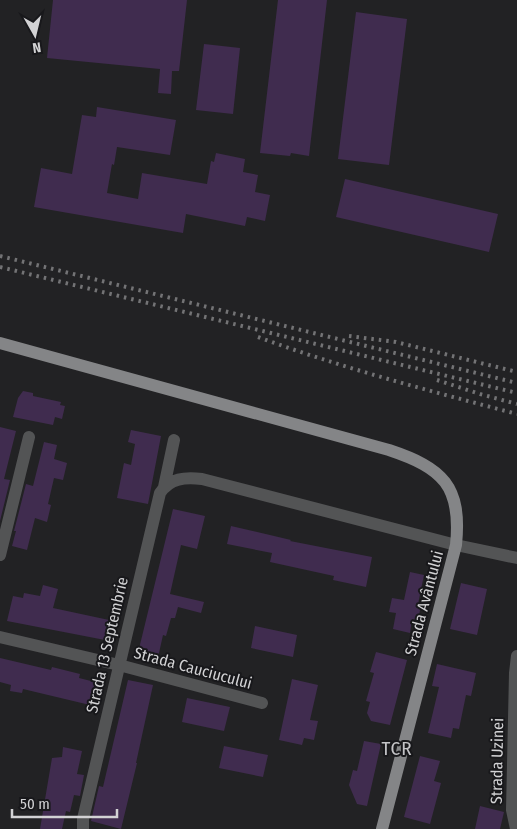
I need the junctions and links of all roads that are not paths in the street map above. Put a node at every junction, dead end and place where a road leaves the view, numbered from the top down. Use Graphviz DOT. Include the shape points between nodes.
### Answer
graph roads {
  1 [pos="0,343"];
  2 [pos="29,436"];
  3 [pos="174,440"];
  4 [pos="164,487"];
  5 [pos="456,545"];
  6 [pos="0,556"];
  7 [pos="517,558"];
  8 [pos="0,637"];
  9 [pos="517,656"];
  10 [pos="119,665"];
  11 [pos="516,694"];
  12 [pos="262,703"];
  13 [pos="83,829"];
  14 [pos="382,829"];
  15 [pos="516,829"];
  1 -- 5 [label="main road" via="414,458 443,479 454,500 458,523"];
  2 -- 6 [label="street"];
  3 -- 4 [label="street, Strada 13 Septembrie"];
  4 -- 5 [label="street, Strada Avântului" via="180,479 202,479"];
  4 -- 10 [label="street, Strada 13 Septembrie"];
  5 -- 7 [label="street"];
  5 -- 14 [label="main road, Strada Avântului"];
  8 -- 10 [label="street, Strada Cauciucului"];
  9 -- 11 [label="street, Strada Uzinei"];
  10 -- 12 [label="street, Strada Cauciucului"];
  10 -- 13 [label="street, Strada 13 Septembrie"];
  11 -- 15 [label="street, Strada Uzinei" via="512,810"];
}
